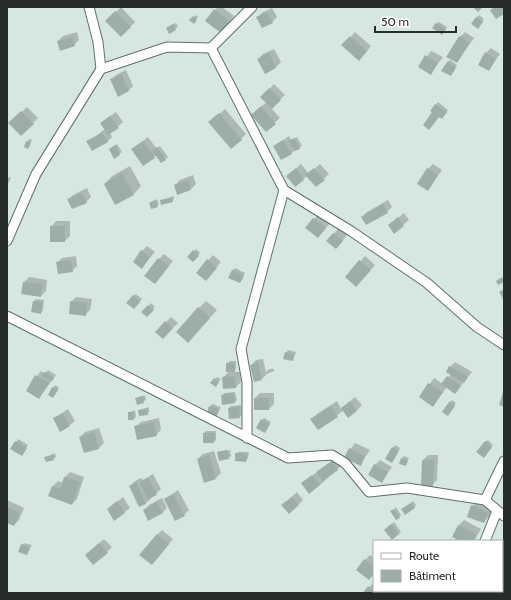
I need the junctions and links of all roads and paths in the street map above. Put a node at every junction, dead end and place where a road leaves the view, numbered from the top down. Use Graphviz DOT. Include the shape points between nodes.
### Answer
graph roads {
  1 [pos="89,7"];
  2 [pos="252,7"];
  3 [pos="212,48"];
  4 [pos="101,69"];
  5 [pos="284,190"];
  6 [pos="7,241"];
  7 [pos="7,316"];
  8 [pos="504,345"];
  9 [pos="247,438"];
  10 [pos="504,461"];
  11 [pos="486,500"];
  12 [pos="500,513"];
  13 [pos="486,540"];
  1 -- 4 [label="street" via="98,42"];
  2 -- 3 [label="street"];
  3 -- 4 [label="street" via="167,47"];
  3 -- 5 [label="street"];
  4 -- 6 [label="street" via="36,174"];
  5 -- 8 [label="street" via="351,231 427,283 477,327"];
  5 -- 9 [label="street" via="241,349 247,382"];
  7 -- 9 [label="street"];
  9 -- 11 [label="street" via="288,458 332,454 345,462 369,492 407,488"];
  10 -- 11 [label="street"];
  11 -- 12 [label="street"];
  12 -- 13 [label="street"];
}
